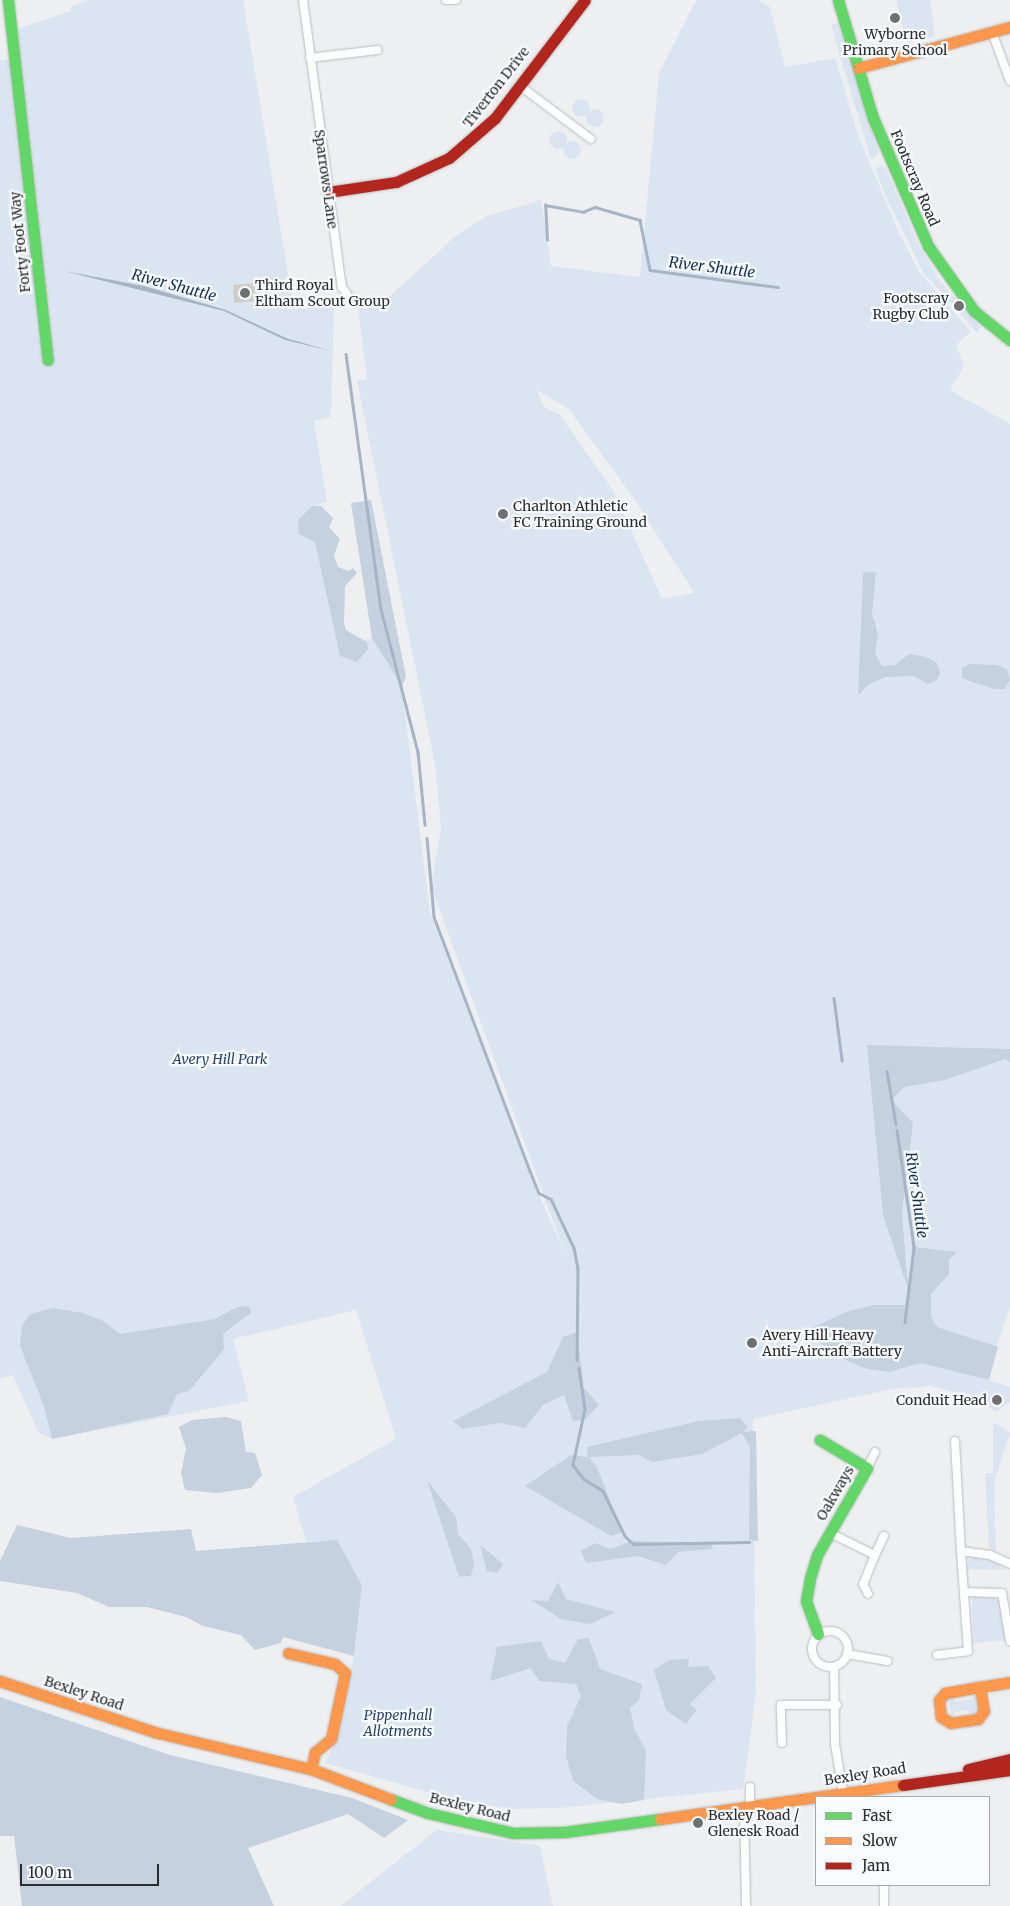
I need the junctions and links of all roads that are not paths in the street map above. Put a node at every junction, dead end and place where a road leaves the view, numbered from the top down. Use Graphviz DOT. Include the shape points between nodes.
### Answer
graph roads {
  1 [pos="8,0"];
  2 [pos="303,0"];
  3 [pos="446,0"];
  4 [pos="456,0"];
  5 [pos="585,0"];
  6 [pos="838,0"];
  7 [pos="1010,27"];
  8 [pos="992,32"];
  9 [pos="378,50"];
  10 [pos="310,58"];
  11 [pos="858,68"];
  12 [pos="1010,81"];
  13 [pos="518,85"];
  14 [pos="591,139"];
  15 [pos="328,192"];
  16 [pos="349,297"];
  17 [pos="1010,340"];
  18 [pos="48,360"];
  19 [pos="820,1440"];
  20 [pos="955,1441"];
  21 [pos="875,1452"];
  22 [pos="867,1468"];
  23 [pos="830,1533"];
  24 [pos="884,1536"];
  25 [pos="961,1551"];
  26 [pos="876,1555"];
  27 [pos="1010,1564"];
  28 [pos="964,1592"];
  29 [pos="868,1594"];
  30 [pos="818,1634"];
  31 [pos="1010,1640"];
  32 [pos="288,1653"];
  33 [pos="847,1654"];
  34 [pos="937,1654"];
  35 [pos="887,1661"];
  36 [pos="834,1668"];
  37 [pos="0,1681"];
  38 [pos="1010,1682"];
  39 [pos="980,1687"];
  40 [pos="837,1705"];
  41 [pos="782,1743"];
  42 [pos="1010,1759"];
  43 [pos="312,1769"];
  44 [pos="1010,1770"];
  45 [pos="949,1776"];
  46 [pos="750,1788"];
  47 [pos="843,1792"];
  48 [pos="883,1792"];
  49 [pos="815,1796"];
  50 [pos="817,1796"];
  51 [pos="747,1807"];
  52 [pos="884,1886"];
  53 [pos="746,1906"];
  54 [pos="884,1906"];
  1 -- 18 [label="main road, Forty Foot Way"];
  2 -- 10 [label="street, Sparrows Lane"];
  3 -- 4 [label="street"];
  5 -- 13 [label="main road, Tiverton Drive"];
  6 -- 11 [label="main road, Footscray Road"];
  7 -- 8 [label="main road"];
  8 -- 11 [label="main road"];
  8 -- 12 [label="street"];
  9 -- 10 [label="street"];
  10 -- 15 [label="street, Sparrows Lane"];
  11 -- 17 [label="main road, Footscray Road" via="897,180 928,246 974,312"];
  13 -- 14 [label="street"];
  13 -- 15 [label="main road, Tiverton Drive" via="495,118 449,158 396,182"];
  15 -- 16 [label="street, Sparrows Lane" via="342,287"];
  19 -- 22 [label="main road, Oakways"];
  20 -- 25 [label="street"];
  21 -- 22 [label="street, Oakways"];
  22 -- 23 [label="main road, Oakways"];
  23 -- 26 [label="street, Oakways"];
  23 -- 30 [label="main road, Oakways" via="817,1555 806,1601"];
  24 -- 26 [label="street"];
  25 -- 27 [label="street" via="990,1555"];
  25 -- 28 [label="street"];
  26 -- 29 [label="street" via="863,1584"];
  28 -- 31 [label="street" via="1002,1593"];
  28 -- 34 [label="street" via="968,1651"];
  30 -- 33 [label="street" via="828,1630 841,1634 848,1644"];
  30 -- 36 [label="street" via="812,1645 813,1656 820,1665"];
  32 -- 43 [label="main road" via="335,1664 345,1673 331,1739 315,1752"];
  33 -- 35 [label="street"];
  33 -- 36 [label="street"];
  36 -- 40 [label="street"];
  37 -- 43 [label="main road, Bexley Road" via="154,1732"];
  38 -- 39 [label="main road"];
  40 -- 41 [label="street" via="781,1705"];
  40 -- 47 [label="street" via="835,1744"];
  42 -- 45 [label="main road, Bexley Road"];
  43 -- 51 [label="main road, Bexley Road" via="428,1813 513,1833 565,1832"];
  44 -- 45 [label="main road, Bexley Road"];
  45 -- 48 [label="main road, Bexley Road"];
  46 -- 51 [label="street"];
  47 -- 48 [label="main road, Bexley Road"];
  47 -- 50 [label="main road, Bexley Road"];
  49 -- 51 [label="main road, Bexley Road"];
  51 -- 53 [label="street"];
  52 -- 54 [label="street"];
}
